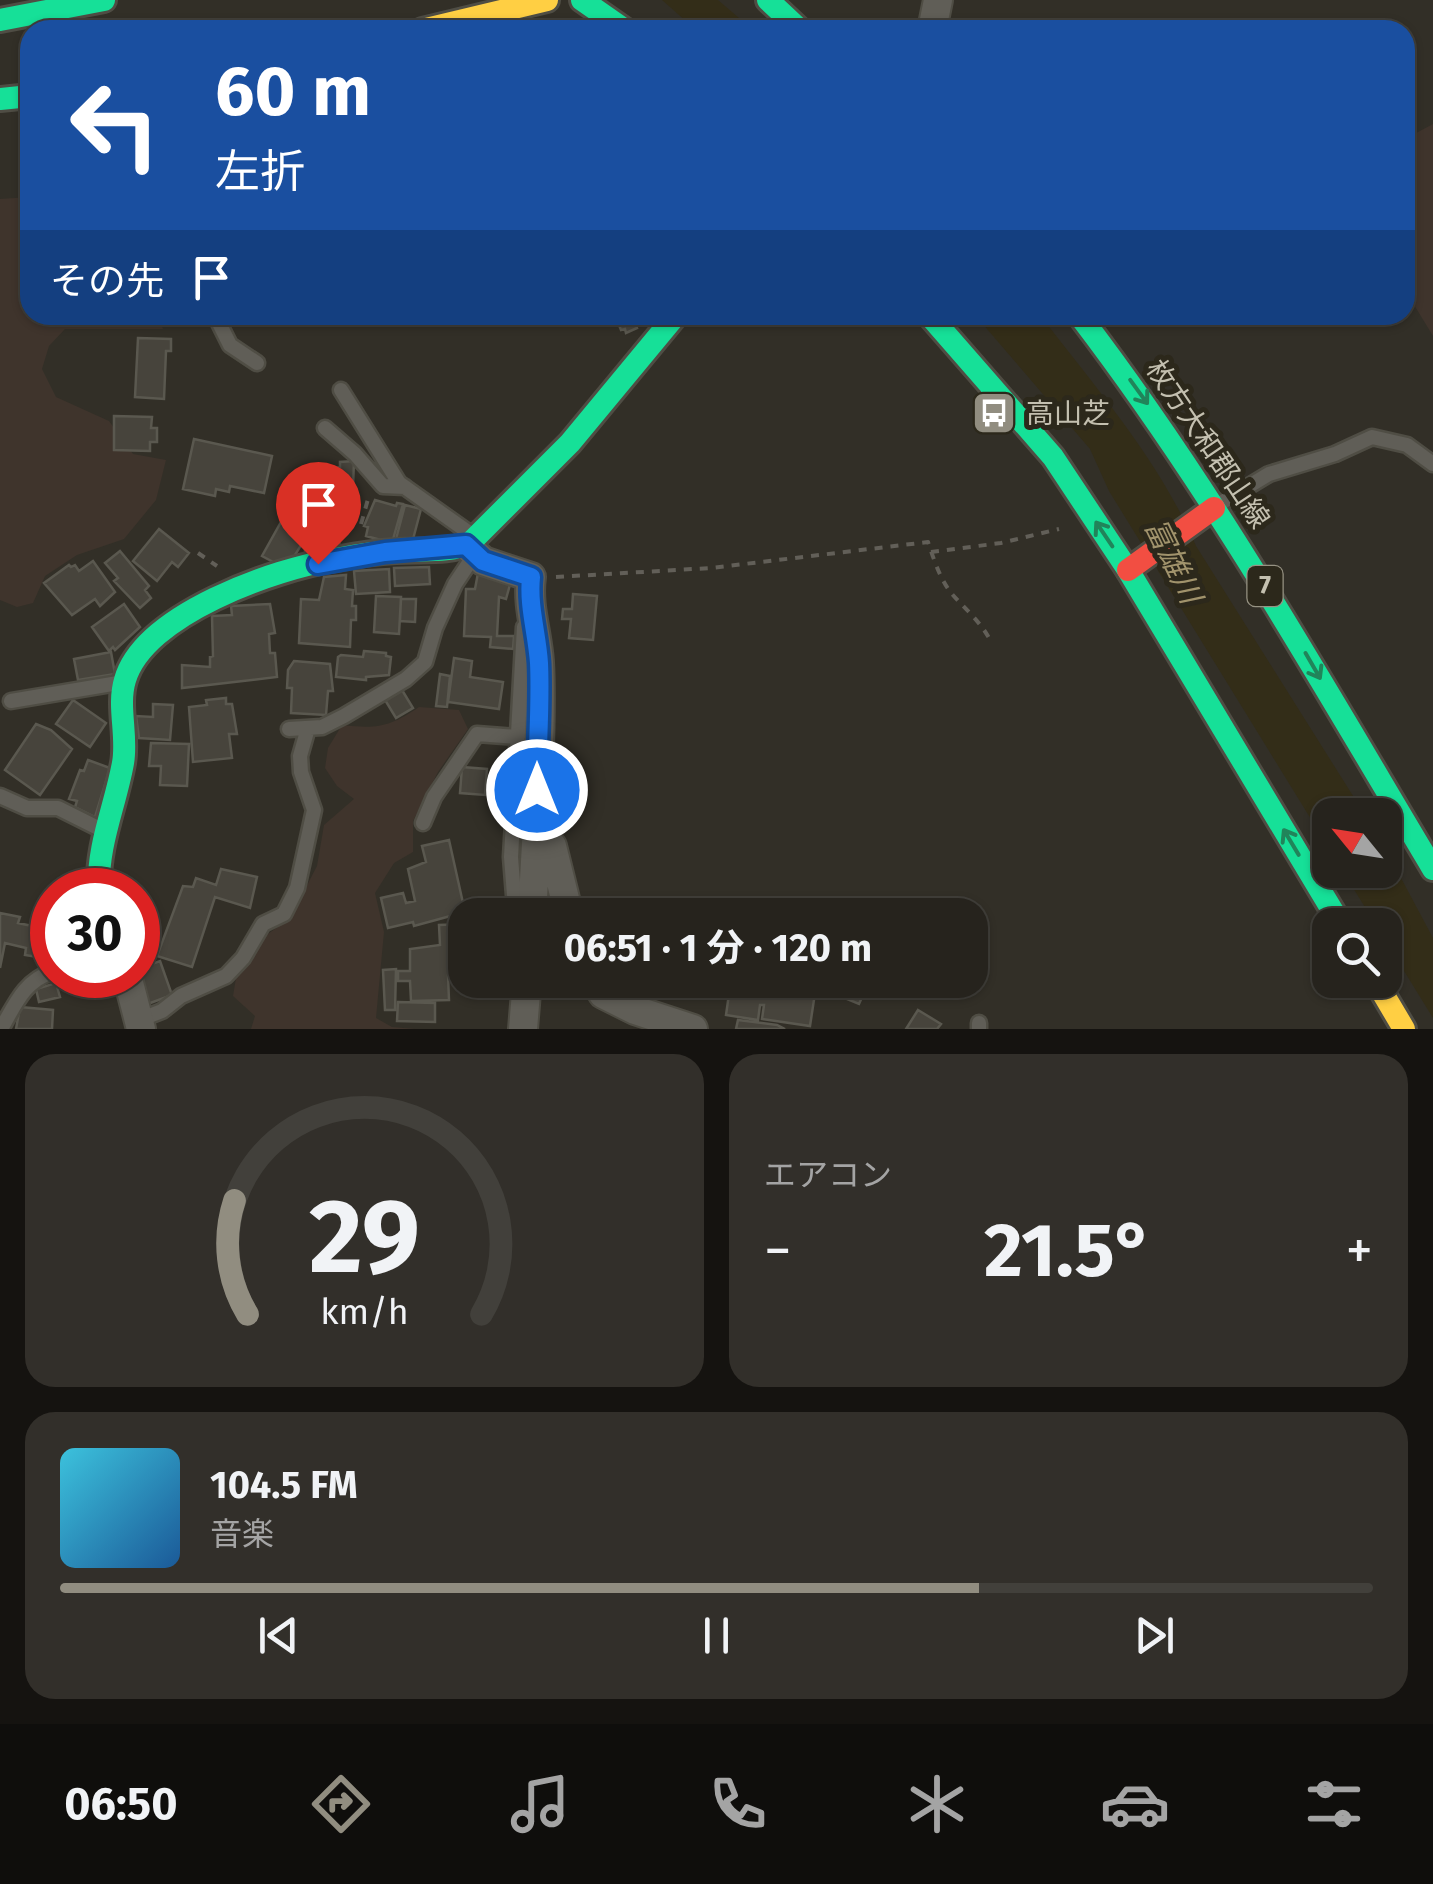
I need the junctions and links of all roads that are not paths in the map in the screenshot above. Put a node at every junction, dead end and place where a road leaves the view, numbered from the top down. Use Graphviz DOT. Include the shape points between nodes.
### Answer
graph roads {
  1 [pos="104,0"];
  2 [pos="547,0"];
  3 [pos="582,0"];
  4 [pos="0,20"];
  5 [pos="464,20"];
  6 [pos="611,20"];
  7 [pos="220,325"];
  8 [pos="668,325"];
  9 [pos="938,325"];
  10 [pos="1087,325"];
  11 [pos="257,362"];
  12 [pos="342,390"];
  13 [pos="325,428"];
  14 [pos="1433,464"];
  15 [pos="406,487"];
  16 [pos="1214,508"];
  17 [pos="472,545"];
  18 [pos="1128,570"];
  19 [pos="529,590"];
  20 [pos="124,682"];
  21 [pos="11,701"];
  22 [pos="308,728"];
  23 [pos="289,730"];
  24 [pos="518,738"];
  25 [pos="0,796"];
  26 [pos="423,823"];
  27 [pos="537,826"];
  28 [pos="103,831"];
  29 [pos="96,868"];
  30 [pos="1433,869"];
  31 [pos="521,898"];
  32 [pos="524,898"];
  33 [pos="565,898"];
  34 [pos="1331,908"];
  35 [pos="30,985"];
  36 [pos="133,998"];
  37 [pos="526,998"];
  38 [pos="610,998"];
  39 [pos="1386,998"];
  40 [pos="140,1024"];
  41 [pos="1,1029"];
  42 [pos="523,1029"];
  43 [pos="693,1029"];
  44 [pos="1404,1029"];
  1 -- 4 [label="main road"];
  2 -- 5 [label="main road"];
  3 -- 6 [label="main road"];
  7 -- 11 [label="lane" via="230,345"];
  8 -- 17 [label="main road" via="611,397"];
  18 -- 9 [label="main road, one-way" via="1053,458"];
  10 -- 16 [label="main road, 枚方大和郡山線 / 7, one-way" via="1172,438"];
  12 -- 15 [label="lane"];
  13 -- 15 [label="lane" via="383,486"];
  14 -- 16 [label="lane" via="1406,445 1372,437 1268,474"];
  15 -- 17 [label="lane"];
  16 -- 18 [label="main road"];
  16 -- 30 [label="main road, 枚方大和郡山線 / 7, one-way"];
  17 -- 19 [label="street" via="483,561"];
  17 -- 20 [label="main road" via="290,569 243,587 161,632 136,652"];
  17 -- 22 [label="lane" via="424,662 344,716"];
  34 -- 18 [label="main road, one-way"];
  19 -- 24 [label="lane"];
  19 -- 27 [label="street" via="539,666"];
  20 -- 21 [label="lane"];
  20 -- 28 [label="main road" via="125,753"];
  22 -- 23 [label="lane"];
  22 -- 40 [label="lane" via="300,772 314,810 297,888 284,914 264,924 226,976"];
  24 -- 26 [label="lane" via="477,734"];
  24 -- 31 [label="lane" via="511,857"];
  25 -- 28 [label="lane" via="27,808 58,808"];
  27 -- 32 [label="street"];
  27 -- 33 [label="street" via="552,846"];
  28 -- 29 [label="main road"];
  35 -- 41 [label="lane"];
  36 -- 40 [label="street"];
  37 -- 42 [label="street"];
  38 -- 43 [label="street"];
  39 -- 44 [label="main road"];
}
